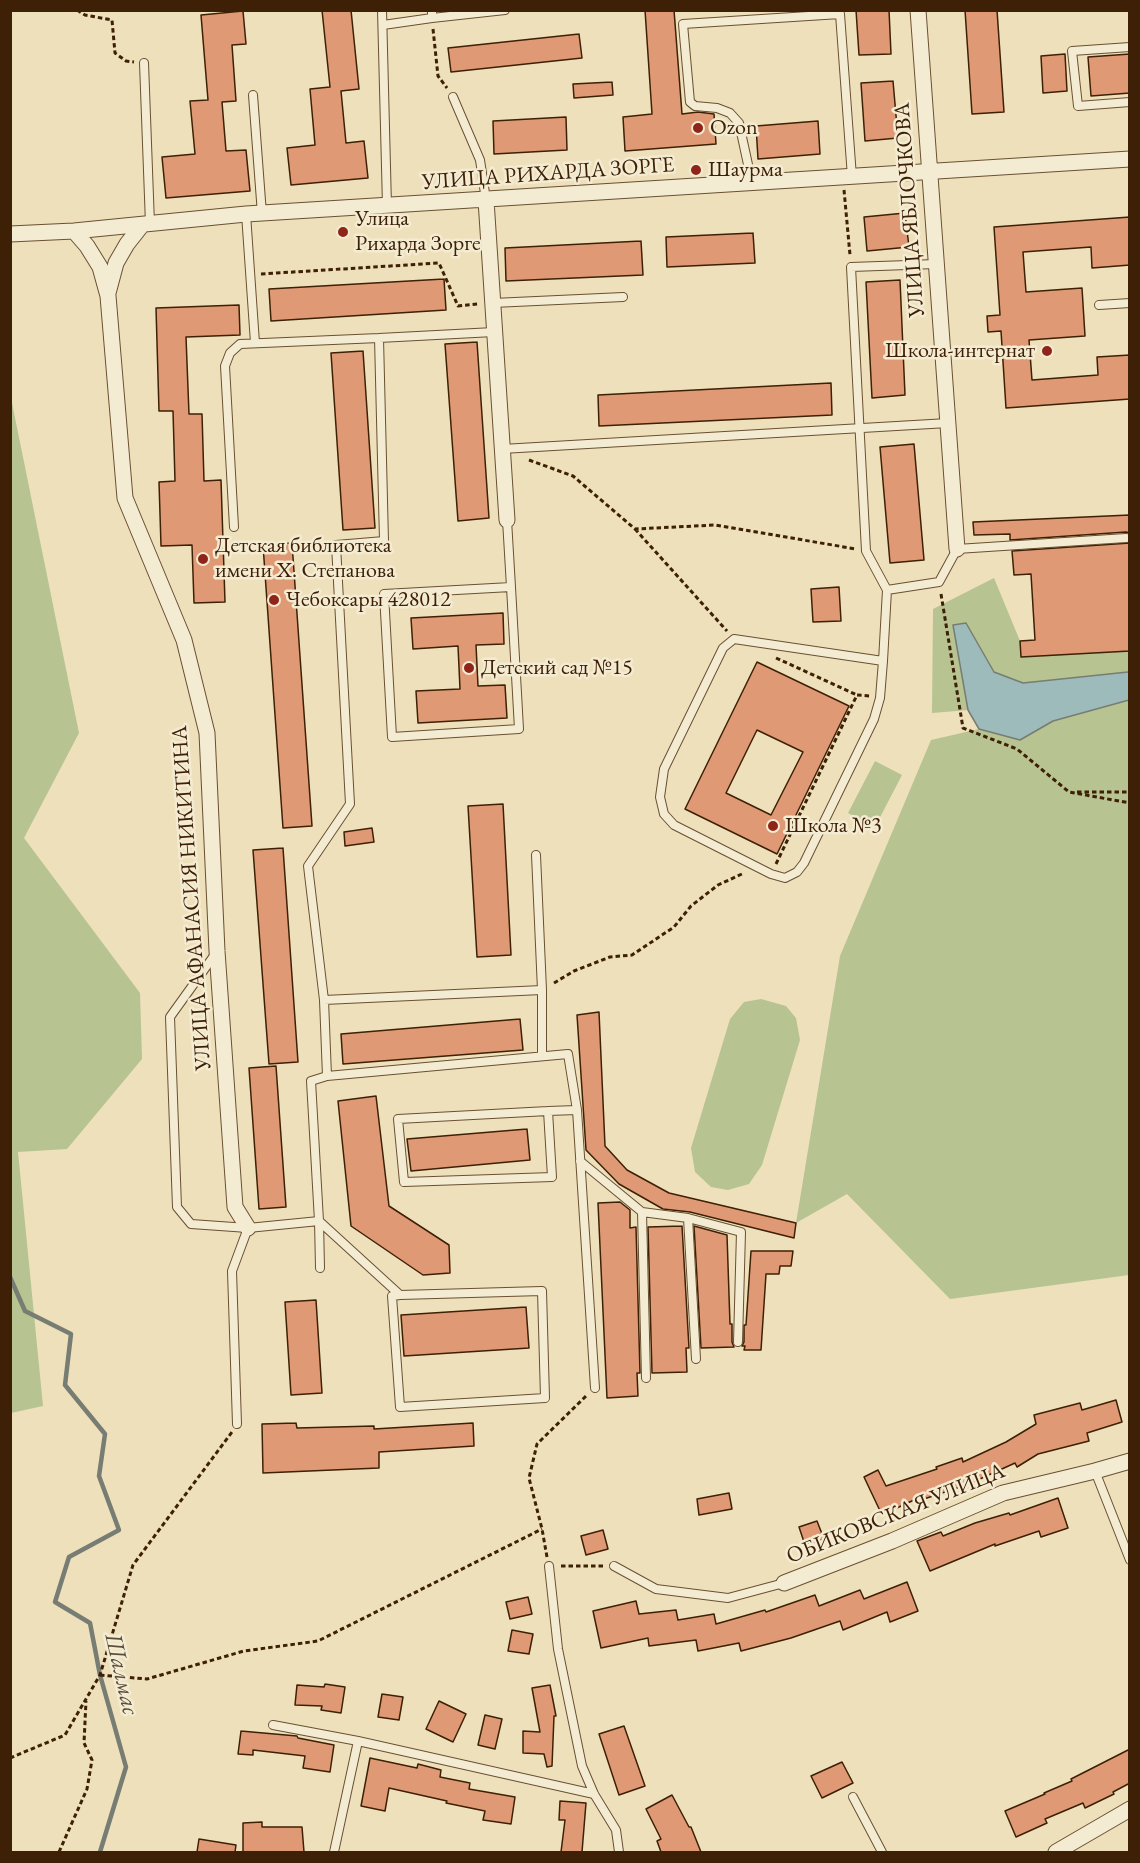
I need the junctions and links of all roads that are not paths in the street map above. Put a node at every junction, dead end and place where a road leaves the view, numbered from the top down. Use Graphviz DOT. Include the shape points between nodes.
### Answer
graph roads {
  1 [pos="382,10"];
  2 [pos="506,10"];
  3 [pos="918,10"];
  4 [pos="839,12"];
  5 [pos="432,14"];
  6 [pos="383,25"];
  7 [pos="1130,46"];
  8 [pos="144,63"];
  9 [pos="253,95"];
  10 [pos="453,97"];
  11 [pos="1130,102"];
  12 [pos="1130,159"];
  13 [pos="930,172"];
  14 [pos="752,183"];
  15 [pos="848,183"];
  16 [pos="486,200"];
  17 [pos="387,206"];
  18 [pos="246,214"];
  19 [pos="262,214"];
  20 [pos="146,224"];
  21 [pos="74,231"];
  22 [pos="10,234"];
  23 [pos="936,264"];
  24 [pos="108,296"];
  25 [pos="623,297"];
  26 [pos="493,303"];
  27 [pos="1130,303"];
  28 [pos="1099,305"];
  29 [pos="495,332"];
  30 [pos="379,338"];
  31 [pos="255,343"];
  32 [pos="948,423"];
  33 [pos="860,428"];
  34 [pos="502,449"];
  35 [pos="507,520"];
  36 [pos="234,527"];
  37 [pos="1126,538"];
  38 [pos="957,549"];
  39 [pos="511,586"];
  40 [pos="887,590"];
  41 [pos="883,661"];
  42 [pos="536,855"];
  43 [pos="217,951"];
  44 [pos="542,990"];
  45 [pos="324,1000"];
  46 [pos="542,1056"];
  47 [pos="327,1076"];
  48 [pos="576,1110"];
  49 [pos="548,1111"];
  50 [pos="580,1161"];
  51 [pos="642,1212"];
  52 [pos="688,1218"];
  53 [pos="319,1221"];
  54 [pos="248,1228"];
  55 [pos="320,1268"];
  56 [pos="400,1295"];
  57 [pos="738,1342"];
  58 [pos="696,1359"];
  59 [pos="646,1378"];
  60 [pos="595,1388"];
  61 [pos="237,1424"];
  62 [pos="1130,1461"];
  63 [pos="1095,1472"];
  64 [pos="1130,1560"];
  65 [pos="549,1566"];
  66 [pos="614,1566"];
  67 [pos="784,1583"];
  68 [pos="273,1725"];
  69 [pos="358,1742"];
  70 [pos="594,1794"];
  71 [pos="853,1797"];
  72 [pos="1130,1809"];
  73 [pos="334,1852"];
  74 [pos="619,1852"];
  75 [pos="882,1852"];
  76 [pos="1056,1852"];
  1 -- 6 [label="lane"];
  2 -- 5 [label="lane"];
  3 -- 13 [label="street, УЛИЦА ЯБЛОЧКОВА"];
  4 -- 14 [label="lane" via="683,24 690,102 730,113 739,123"];
  4 -- 15 [label="lane"];
  5 -- 6 [label="lane"];
  6 -- 17 [label="lane"];
  7 -- 11 [label="lane" via="1072,51 1078,106"];
  8 -- 20 [label="lane"];
  9 -- 19 [label="lane"];
  10 -- 16 [label="lane" via="480,160"];
  12 -- 13 [label="street, УЛИЦА РИХАРДА ЗОРГЕ"];
  13 -- 15 [label="street, УЛИЦА РИХАРДА ЗОРГЕ"];
  13 -- 23 [label="street, УЛИЦА ЯБЛОЧКОВА"];
  14 -- 15 [label="street, УЛИЦА РИХАРДА ЗОРГЕ"];
  14 -- 16 [label="street, УЛИЦА РИХАРДА ЗОРГЕ"];
  16 -- 17 [label="street, УЛИЦА РИХАРДА ЗОРГЕ"];
  16 -- 26 [label="street"];
  17 -- 19 [label="street, УЛИЦА РИХАРДА ЗОРГЕ"];
  18 -- 19 [label="street, УЛИЦА РИХАРДА ЗОРГЕ"];
  18 -- 20 [label="street, УЛИЦА РИХАРДА ЗОРГЕ"];
  18 -- 31 [label="lane"];
  20 -- 21 [label="street"];
  20 -- 24 [label="street" via="116,263"];
  21 -- 22 [label="street"];
  21 -- 24 [label="street, УЛИЦА АФАНАСИЯ НИКИТИНА" via="100,267"];
  23 -- 32 [label="street, УЛИЦА ЯБЛОЧКОВА"];
  23 -- 33 [label="lane" via="851,267"];
  24 -- 43 [label="street, УЛИЦА АФАНАСИЯ НИКИТИНА" via="125,498 184,640 207,733"];
  25 -- 26 [label="lane"];
  26 -- 29 [label="street"];
  27 -- 28 [label="lane"];
  29 -- 30 [label="lane"];
  29 -- 34 [label="street"];
  30 -- 31 [label="lane"];
  30 -- 45 [label="lane" via="384,541 336,545 350,804 308,866"];
  31 -- 36 [label="lane" via="240,344 230,353 225,366"];
  32 -- 33 [label="lane"];
  32 -- 38 [label="street, УЛИЦА ЯБЛОЧКОВА"];
  33 -- 34 [label="lane"];
  33 -- 40 [label="lane" via="866,551"];
  34 -- 35 [label="street"];
  35 -- 39 [label="lane"];
  37 -- 38 [label="lane"];
  38 -- 40 [label="lane" via="939,582"];
  39 -- 39 [label="lane" via="519,729 392,737 384,594"];
  40 -- 41 [label="lane"];
  41 -- 41 [label="lane" via="874,719 797,873 785,878 771,874 674,825 664,814 660,797 664,769 723,648 734,639"];
  42 -- 44 [label="lane"];
  43 -- 54 [label="street, УЛИЦА АФАНАСИЯ НИКИТИНА" via="235,1207"];
  43 -- 54 [label="lane" via="170,1017 177,1207 191,1224"];
  44 -- 45 [label="lane"];
  44 -- 46 [label="lane"];
  45 -- 47 [label="lane"];
  46 -- 47 [label="lane"];
  46 -- 48 [label="lane" via="568,1054"];
  47 -- 53 [label="lane" via="311,1081"];
  48 -- 49 [label="lane"];
  48 -- 50 [label="lane"];
  49 -- 49 [label="lane" via="398,1119 404,1182 552,1177"];
  50 -- 51 [label="lane"];
  50 -- 60 [label="lane"];
  51 -- 52 [label="lane"];
  51 -- 59 [label="lane"];
  52 -- 57 [label="lane" via="741,1232"];
  52 -- 58 [label="lane"];
  53 -- 54 [label="lane"];
  53 -- 55 [label="lane"];
  53 -- 56 [label="lane"];
  54 -- 61 [label="lane" via="232,1270"];
  56 -- 56 [label="lane" via="542,1291 545,1398 400,1407 392,1296"];
  62 -- 63 [label="street, ОБИКОВСКАЯ УЛИЦА"];
  63 -- 64 [label="lane"];
  63 -- 67 [label="street, ОБИКОВСКАЯ УЛИЦА" via="1003,1493"];
  65 -- 70 [label="lane" via="558,1649 582,1766"];
  66 -- 67 [label="lane" via="656,1589 728,1598"];
  68 -- 69 [label="lane"];
  69 -- 70 [label="lane"];
  69 -- 73 [label="lane"];
  70 -- 74 [label="lane" via="616,1830"];
  71 -- 75 [label="lane"];
  72 -- 76 [label="street"];
}
